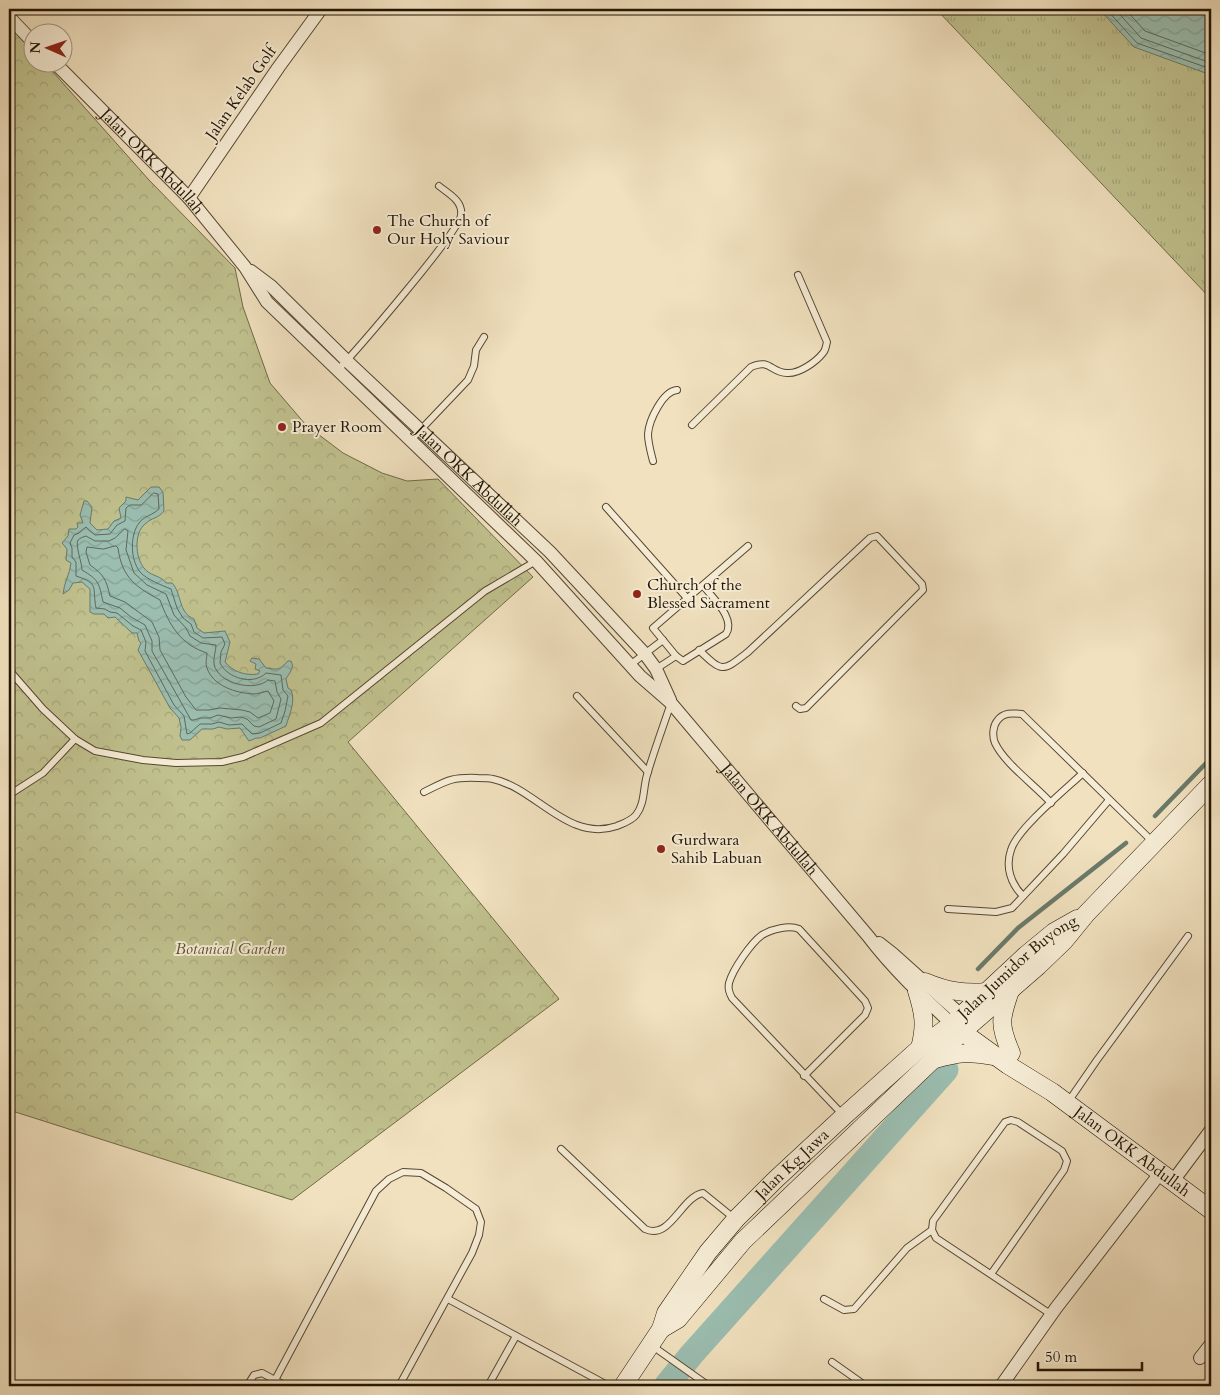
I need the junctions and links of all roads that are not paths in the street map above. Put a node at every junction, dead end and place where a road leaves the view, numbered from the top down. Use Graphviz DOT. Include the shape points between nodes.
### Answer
graph roads {
  1 [pos="321,9"];
  2 [pos="9,17"];
  3 [pos="22,31"];
  4 [pos="64,72"];
  5 [pos="439,186"];
  6 [pos="189,198"];
  7 [pos="245,267"];
  8 [pos="798,275"];
  9 [pos="484,337"];
  10 [pos="347,361"];
  11 [pos="337,371"];
  12 [pos="678,390"];
  13 [pos="692,425"];
  14 [pos="421,431"];
  15 [pos="410,441"];
  16 [pos="653,462"];
  17 [pos="606,507"];
  18 [pos="748,546"];
  19 [pos="536,562"];
  20 [pos="703,585"];
  21 [pos="687,598"];
  22 [pos="663,640"];
  23 [pos="699,650"];
  24 [pos="645,654"];
  25 [pos="676,656"];
  26 [pos="630,665"];
  27 [pos="656,669"];
  28 [pos="9,670"];
  29 [pos="577,696"];
  30 [pos="671,703"];
  31 [pos="796,706"];
  32 [pos="75,739"];
  33 [pos="648,772"];
  34 [pos="1083,774"];
  35 [pos="1211,784"];
  36 [pos="424,792"];
  37 [pos="9,795"];
  38 [pos="1110,800"];
  39 [pos="1051,803"];
  40 [pos="1155,844"];
  41 [pos="1023,896"];
  42 [pos="948,909"];
  43 [pos="1086,914"];
  44 [pos="1188,936"];
  45 [pos="921,987"];
  46 [pos="1010,990"];
  47 [pos="986,992"];
  48 [pos="962,1024"];
  49 [pos="920,1048"];
  50 [pos="1005,1056"];
  51 [pos="935,1060"];
  52 [pos="804,1076"];
  53 [pos="1068,1104"];
  54 [pos="844,1116"];
  55 [pos="1211,1130"];
  56 [pos="561,1149"];
  57 [pos="1167,1177"];
  58 [pos="1211,1210"];
  59 [pos="736,1219"];
  60 [pos="932,1230"];
  61 [pos="991,1274"];
  62 [pos="448,1299"];
  63 [pos="824,1299"];
  64 [pos="1052,1315"];
  65 [pos="661,1329"];
  66 [pos="516,1336"];
  67 [pos="1211,1344"];
  68 [pos="650,1345"];
  69 [pos="1200,1358"];
  70 [pos="832,1362"];
  71 [pos="275,1380"];
  72 [pos="247,1386"];
  73 [pos="286,1386"];
  74 [pos="399,1386"];
  75 [pos="488,1386"];
  76 [pos="609,1386"];
  77 [pos="623,1386"];
  78 [pos="709,1386"];
  79 [pos="866,1386"];
  80 [pos="1001,1386"];
  1 -- 6 [label="street, Jalan Kelab Golf"];
  2 -- 3 [label="street"];
  4 -- 6 [label="street, Jalan OKK Abdullah"];
  5 -- 10 [label="lane" via="461,207 458,224"];
  6 -- 7 [label="street, Jalan OKK Abdullah"];
  7 -- 10 [label="street, Jalan OKK Abdullah" via="271,286"];
  7 -- 11 [label="street, Jalan OKK Abdullah" via="267,302"];
  8 -- 13 [label="lane" via="827,342 824,352 799,371 786,374 758,363"];
  9 -- 14 [label="lane" via="476,350 468,380"];
  10 -- 11 [label="lane"];
  10 -- 14 [label="street, Jalan OKK Abdullah"];
  11 -- 15 [label="street, Jalan OKK Abdullah"];
  12 -- 16 [label="lane" via="668,392 649,426"];
  14 -- 15 [label="lane"];
  14 -- 24 [label="street, Jalan OKK Abdullah" via="550,552"];
  15 -- 19 [label="street, Jalan OKK Abdullah"];
  17 -- 21 [label="lane"];
  18 -- 20 [label="lane"];
  19 -- 26 [label="street, Jalan OKK Abdullah"];
  19 -- 32 [label="lane" via="485,591 321,723 243,757 196,763 143,760 95,751"];
  20 -- 21 [label="lane"];
  20 -- 23 [label="lane" via="729,620 729,626 726,634"];
  21 -- 22 [label="lane" via="653,628"];
  22 -- 24 [label="lane"];
  22 -- 25 [label="lane"];
  23 -- 25 [label="lane" via="683,661"];
  23 -- 31 [label="lane" via="720,668 733,663 870,538 877,536 922,584 923,590 806,708"];
  24 -- 26 [label="lane"];
  24 -- 27 [label="street, Jalan OKK Abdullah"];
  25 -- 27 [label="lane"];
  26 -- 30 [label="street, Jalan OKK Abdullah"];
  27 -- 30 [label="street, Jalan OKK Abdullah"];
  28 -- 32 [label="lane"];
  29 -- 33 [label="lane"];
  30 -- 33 [label="lane"];
  30 -- 45 [label="street, Jalan OKK Abdullah" via="887,960"];
  32 -- 37 [label="lane" via="43,774"];
  33 -- 36 [label="lane" via="637,814 631,820 595,830 561,818 508,784 493,779 454,778"];
  34 -- 38 [label="lane"];
  34 -- 39 [label="lane"];
  34 -- 39 [label="lane" via="1022,714 1006,714 998,719 994,741"];
  35 -- 40 [label="main road, Jalan Jumidor Buyong"];
  38 -- 40 [label="lane"];
  38 -- 41 [label="lane"];
  39 -- 41 [label="lane" via="1020,833 1011,850 1009,871 1015,888"];
  40 -- 43 [label="main road, Jalan Jumidor Buyong"];
  41 -- 42 [label="lane" via="1012,908 996,912"];
  43 -- 46 [label="main road, Jalan Jumidor Buyong" via="1064,942"];
  43 -- 47 [label="main road, Jalan Jumidor Buyong" via="1054,932"];
  44 -- 53 [label="lane"];
  45 -- 47 [label="main road"];
  45 -- 48 [label="street, Jalan OKK Abdullah"];
  45 -- 49 [label="main road" via="925,1032"];
  46 -- 48 [label="main road, Jalan Jumidor Buyong"];
  46 -- 50 [label="main road" via="1002,1017"];
  47 -- 48 [label="main road, Jalan Jumidor Buyong"];
  48 -- 49 [label="main road, Jalan Kg Jawa"];
  48 -- 50 [label="main road, Jalan OKK Abdullah"];
  48 -- 51 [label="main road, Jalan Kg Jawa"];
  49 -- 54 [label="main road, Jalan Kg Jawa"];
  50 -- 51 [label="main road" via="962,1052"];
  50 -- 53 [label="main road, Jalan OKK Abdullah" via="1032,1081"];
  51 -- 65 [label="main road, Jalan Kg Jawa" via="743,1241 678,1319"];
  52 -- 52 [label="lane" via="728,990 745,953 762,935 787,927 799,929 868,1008 865,1016"];
  52 -- 54 [label="lane"];
  53 -- 57 [label="main road, Jalan OKK Abdullah"];
  54 -- 59 [label="main road, Jalan Kg Jawa"];
  55 -- 57 [label="street"];
  56 -- 59 [label="lane" via="651,1232 663,1228 692,1199 703,1193"];
  57 -- 58 [label="main road, Jalan OKK Abdullah"];
  57 -- 64 [label="street"];
  59 -- 65 [label="main road, Jalan Kg Jawa" via="708,1252 666,1312"];
  60 -- 61 [label="lane" via="936,1238"];
  60 -- 61 [label="lane" via="933,1221 1005,1122 1018,1122 1062,1151 1067,1161 1064,1170"];
  60 -- 63 [label="lane" via="907,1248 854,1309 844,1310"];
  61 -- 64 [label="lane"];
  62 -- 66 [label="lane"];
  62 -- 71 [label="lane" via="472,1254 481,1222 476,1209 446,1188 421,1172 403,1172 376,1191"];
  62 -- 74 [label="lane"];
  64 -- 80 [label="street"];
  65 -- 68 [label="main road, Jalan Kg Jawa"];
  66 -- 75 [label="lane"];
  66 -- 76 [label="lane"];
  67 -- 69 [label="street"];
  68 -- 77 [label="main road, Jalan Kg Jawa"];
  68 -- 78 [label="lane"];
  70 -- 79 [label="lane"];
  71 -- 72 [label="lane" via="258,1374"];
  71 -- 73 [label="lane"];
}
